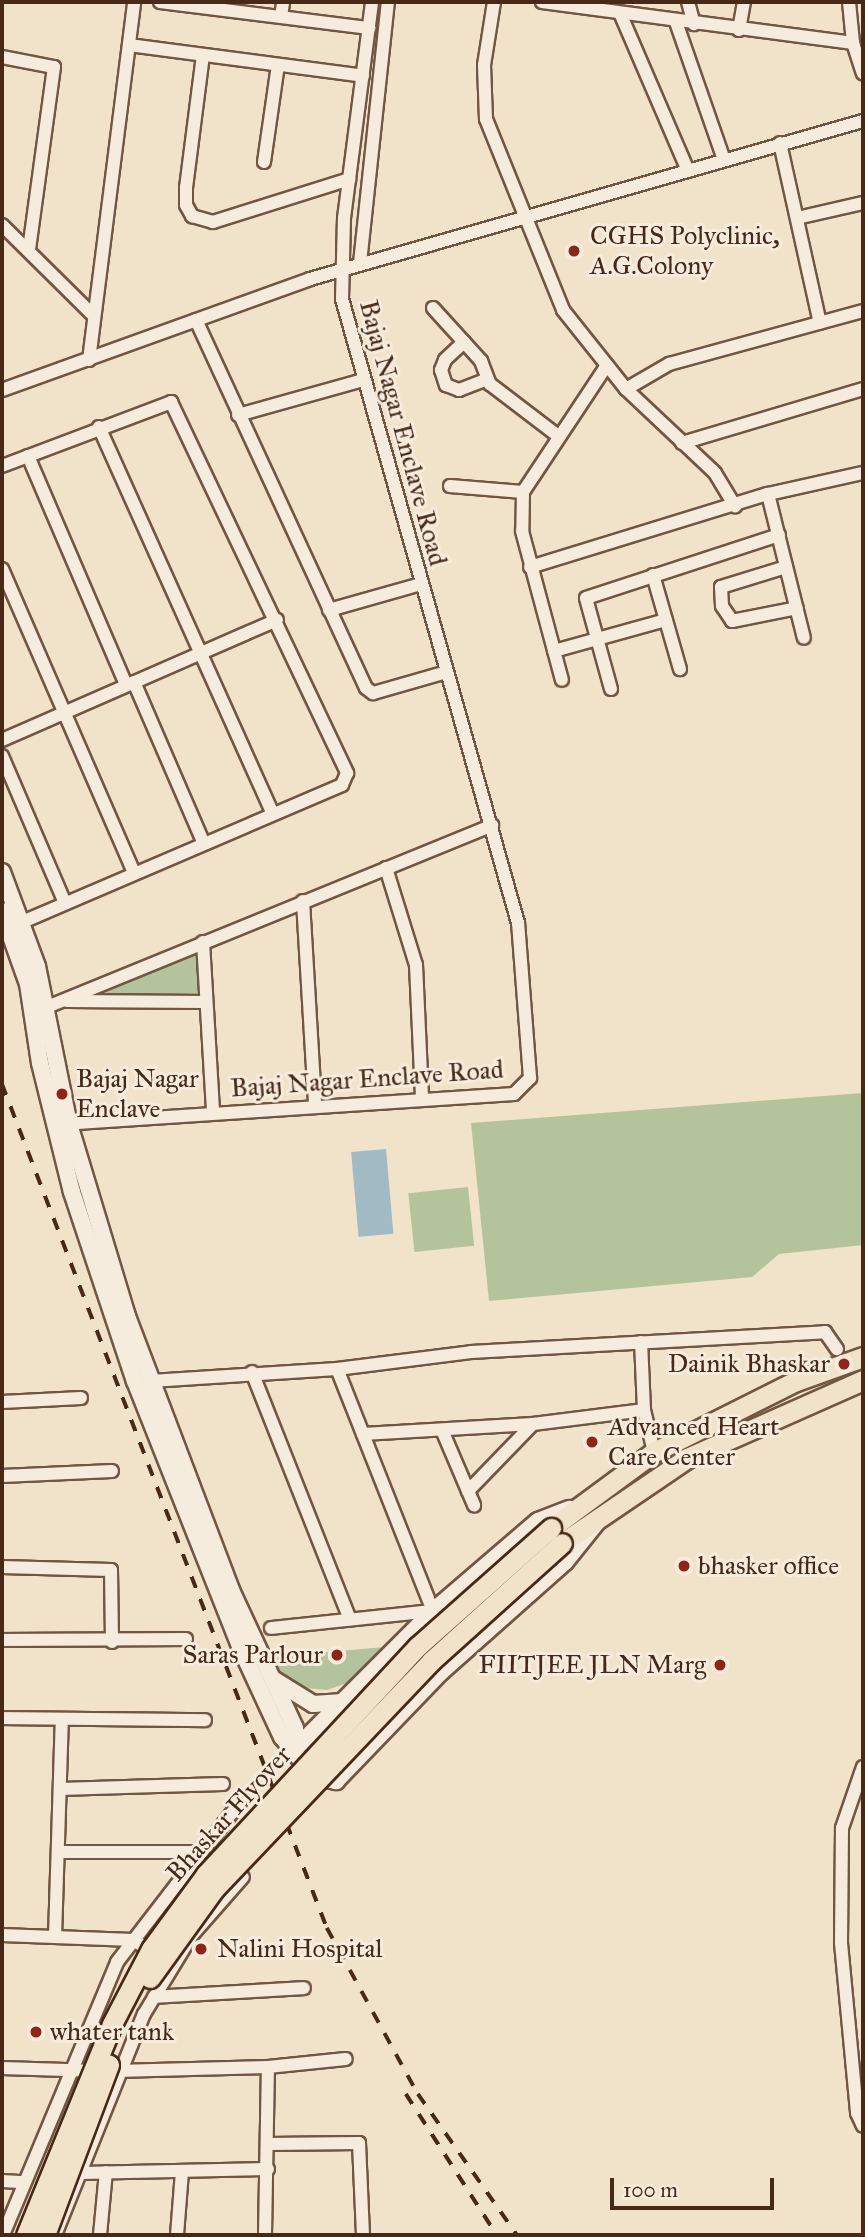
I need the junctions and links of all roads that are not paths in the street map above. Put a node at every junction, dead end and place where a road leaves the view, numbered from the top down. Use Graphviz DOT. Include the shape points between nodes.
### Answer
graph roads {
  1 [pos="134,2"];
  2 [pos="160,2"];
  3 [pos="283,2"];
  4 [pos="372,2"];
  5 [pos="388,2"];
  6 [pos="494,2"];
  7 [pos="542,2"];
  8 [pos="688,2"];
  9 [pos="744,2"];
  10 [pos="849,2"];
  11 [pos="210,5"];
  12 [pos="620,13"];
  13 [pos="281,17"];
  14 [pos="676,22"];
  15 [pos="694,24"];
  16 [pos="369,28"];
  17 [pos="738,30"];
  18 [pos="853,43"];
  19 [pos="129,45"];
  20 [pos="202,55"];
  21 [pos="2,57"];
  22 [pos="278,65"];
  23 [pos="863,73"];
  24 [pos="363,76"];
  25 [pos="863,121"];
  26 [pos="780,143"];
  27 [pos="724,160"];
  28 [pos="264,162"];
  29 [pos="688,171"];
  30 [pos="349,178"];
  31 [pos="863,203"];
  32 [pos="797,218"];
  33 [pos="525,219"];
  34 [pos="2,225"];
  35 [pos="29,250"];
  36 [pos="359,263"];
  37 [pos="341,269"];
  38 [pos="433,308"];
  39 [pos="863,311"];
  40 [pos="94,316"];
  41 [pos="196,320"];
  42 [pos="820,323"];
  43 [pos="464,342"];
  44 [pos="89,360"];
  45 [pos="607,365"];
  46 [pos="487,379"];
  47 [pos="363,380"];
  48 [pos="626,389"];
  49 [pos="863,389"];
  50 [pos="2,390"];
  51 [pos="238,415"];
  52 [pos="99,427"];
  53 [pos="557,435"];
  54 [pos="682,443"];
  55 [pos="28,456"];
  56 [pos="2,466"];
  57 [pos="863,473"];
  58 [pos="450,486"];
  59 [pos="523,492"];
  60 [pos="768,494"];
  61 [pos="735,506"];
  62 [pos="779,535"];
  63 [pos="530,567"];
  64 [pos="786,567"];
  65 [pos="2,569"];
  66 [pos="653,575"];
  67 [pos="421,584"];
  68 [pos="797,608"];
  69 [pos="329,610"];
  70 [pos="277,620"];
  71 [pos="666,620"];
  72 [pos="804,638"];
  73 [pos="597,640"];
  74 [pos="554,651"];
  75 [pos="203,652"];
  76 [pos="680,669"];
  77 [pos="446,672"];
  78 [pos="562,680"];
  79 [pos="130,683"];
  80 [pos="611,689"];
  81 [pos="64,712"];
  82 [pos="2,740"];
  83 [pos="2,756"];
  84 [pos="273,814"];
  85 [pos="492,825"];
  86 [pos="204,844"];
  87 [pos="386,868"];
  88 [pos="2,872"];
  89 [pos="134,873"];
  90 [pos="303,901"];
  91 [pos="65,904"];
  92 [pos="2,911"];
  93 [pos="20,923"];
  94 [pos="203,942"];
  95 [pos="206,1002"];
  96 [pos="53,1004"];
  97 [pos="422,1099"];
  98 [pos="315,1105"];
  99 [pos="213,1112"];
  100 [pos="62,1124"];
  101 [pos="641,1342"];
  102 [pos="837,1349"];
  103 [pos="863,1357"];
  104 [pos="337,1369"];
  105 [pos="252,1372"];
  106 [pos="863,1380"];
  107 [pos="151,1381"];
  108 [pos="81,1398"];
  109 [pos="2,1402"];
  110 [pos="643,1410"];
  111 [pos="533,1424"];
  112 [pos="443,1430"];
  113 [pos="363,1434"];
  114 [pos="654,1452"];
  115 [pos="112,1471"];
  116 [pos="2,1476"];
  117 [pos="468,1491"];
  118 [pos="474,1505"];
  119 [pos="579,1505"];
  120 [pos="598,1515"];
  121 [pos="557,1535"];
  122 [pos="2,1567"];
  123 [pos="433,1611"];
  124 [pos="350,1619"];
  125 [pos="271,1628"];
  126 [pos="187,1639"];
  127 [pos="2,1640"];
  128 [pos="112,1642"];
  129 [pos="269,1675"];
  130 [pos="343,1702"];
  131 [pos="2,1718"];
  132 [pos="62,1719"];
  133 [pos="205,1720"];
  134 [pos="294,1750"];
  135 [pos="863,1767"];
  136 [pos="223,1784"];
  137 [pos="60,1790"];
  138 [pos="240,1802"];
  139 [pos="58,1852"];
  140 [pos="200,1852"];
  141 [pos="243,1877"];
  142 [pos="2,1935"];
  143 [pos="55,1937"];
  144 [pos="133,1940"];
  145 [pos="174,1964"];
  146 [pos="304,1988"];
  147 [pos="154,1997"];
  148 [pos="346,2059"];
  149 [pos="268,2067"];
  150 [pos="2,2068"];
  151 [pos="68,2071"];
  152 [pos="122,2071"];
  153 [pos="863,2126"];
  154 [pos="268,2144"];
  155 [pos="268,2169"];
  156 [pos="182,2171"];
  157 [pos="106,2172"];
  158 [pos="81,2173"];
  159 [pos="2,2180"];
  160 [pos="24,2182"];
  161 [pos="3,2235"];
  162 [pos="26,2235"];
  163 [pos="45,2235"];
  164 [pos="55,2235"];
  165 [pos="100,2235"];
  166 [pos="177,2235"];
  167 [pos="265,2235"];
  168 [pos="363,2235"];
  1 -- 19 [label="street"];
  2 -- 11 [label="street"];
  3 -- 13 [label="street"];
  4 -- 16 [label="street, Bajaj Nagar Enclave Road"];
  5 -- 36 [label="street"];
  6 -- 33 [label="street" via="484,65 486,119"];
  7 -- 12 [label="street"];
  8 -- 15 [label="street"];
  9 -- 17 [label="street"];
  10 -- 18 [label="street"];
  11 -- 13 [label="street"];
  12 -- 14 [label="street"];
  12 -- 29 [label="street"];
  13 -- 16 [label="street"];
  14 -- 15 [label="street"];
  14 -- 27 [label="street"];
  15 -- 17 [label="street"];
  16 -- 24 [label="street, Bajaj Nagar Enclave Road"];
  17 -- 18 [label="street"];
  18 -- 23 [label="street"];
  19 -- 20 [label="street"];
  19 -- 40 [label="street"];
  20 -- 22 [label="street"];
  20 -- 30 [label="street" via="186,187 186,205 192,216 213,222"];
  21 -- 35 [label="street" via="54,67"];
  22 -- 24 [label="street"];
  22 -- 28 [label="street"];
  24 -- 30 [label="street, Bajaj Nagar Enclave Road"];
  25 -- 26 [label="street"];
  26 -- 27 [label="street"];
  26 -- 32 [label="street"];
  27 -- 29 [label="street"];
  29 -- 33 [label="street"];
  30 -- 37 [label="street, Bajaj Nagar Enclave Road"];
  31 -- 32 [label="street"];
  32 -- 42 [label="street"];
  33 -- 36 [label="street"];
  33 -- 45 [label="street" via="563,310"];
  34 -- 35 [label="street"];
  35 -- 40 [label="street"];
  36 -- 37 [label="street"];
  37 -- 41 [label="street"];
  37 -- 47 [label="street, Bajaj Nagar Enclave Road" via="342,299"];
  38 -- 43 [label="street"];
  39 -- 42 [label="street"];
  40 -- 44 [label="street"];
  41 -- 44 [label="street"];
  41 -- 51 [label="street"];
  42 -- 48 [label="street" via="669,364"];
  43 -- 46 [label="street" via="481,361"];
  43 -- 46 [label="street" via="445,360 441,370 446,385 459,390"];
  44 -- 50 [label="street"];
  45 -- 48 [label="street"];
  45 -- 53 [label="street"];
  46 -- 53 [label="street"];
  47 -- 51 [label="street"];
  47 -- 67 [label="street, Bajaj Nagar Enclave Road"];
  48 -- 54 [label="street"];
  49 -- 54 [label="street"];
  51 -- 69 [label="street"];
  52 -- 55 [label="street"];
  52 -- 70 [label="street" via="171,402"];
  52 -- 75 [label="street"];
  53 -- 59 [label="street"];
  54 -- 61 [label="street" via="715,473"];
  55 -- 56 [label="street"];
  55 -- 79 [label="street"];
  57 -- 60 [label="street"];
  58 -- 59 [label="street"];
  59 -- 63 [label="street" via="521,522"];
  60 -- 61 [label="street"];
  60 -- 62 [label="street"];
  61 -- 63 [label="street"];
  62 -- 64 [label="street"];
  62 -- 66 [label="street"];
  63 -- 74 [label="street"];
  64 -- 68 [label="street"];
  64 -- 68 [label="street" via="721,587 722,606 732,621"];
  65 -- 81 [label="street"];
  66 -- 71 [label="street"];
  66 -- 73 [label="street" via="586,597"];
  67 -- 69 [label="street"];
  67 -- 77 [label="street, Bajaj Nagar Enclave Road"];
  68 -- 72 [label="street"];
  69 -- 77 [label="street" via="370,691"];
  70 -- 75 [label="street"];
  70 -- 84 [label="street" via="347,774 342,785"];
  71 -- 73 [label="street"];
  71 -- 76 [label="street"];
  73 -- 74 [label="street"];
  73 -- 80 [label="street"];
  74 -- 78 [label="street"];
  75 -- 79 [label="street"];
  75 -- 84 [label="street"];
  77 -- 85 [label="street, Bajaj Nagar Enclave Road"];
  79 -- 81 [label="street"];
  79 -- 86 [label="street"];
  81 -- 82 [label="street"];
  81 -- 89 [label="street"];
  83 -- 91 [label="street"];
  84 -- 86 [label="street"];
  85 -- 87 [label="street"];
  85 -- 97 [label="street, Bajaj Nagar Enclave Road" via="518,923 530,1078 514,1094"];
  86 -- 89 [label="street"];
  87 -- 90 [label="street"];
  87 -- 97 [label="street" via="416,965"];
  88 -- 93 [label="street"];
  89 -- 91 [label="street"];
  90 -- 94 [label="street"];
  90 -- 98 [label="street"];
  91 -- 93 [label="street"];
  92 -- 100 [label="street" via="27,984"];
  93 -- 96 [label="street"];
  94 -- 95 [label="street"];
  94 -- 96 [label="street"];
  95 -- 96 [label="street"];
  95 -- 99 [label="street"];
  96 -- 100 [label="street"];
  97 -- 98 [label="street, Bajaj Nagar Enclave Road"];
  98 -- 99 [label="street, Bajaj Nagar Enclave Road"];
  99 -- 100 [label="street, Bajaj Nagar Enclave Road"];
  100 -- 107 [label="street"];
  100 -- 134 [label="street" via="101,1284 177,1490 242,1651 282,1737"];
  101 -- 102 [label="street" via="825,1332"];
  101 -- 104 [label="street" via="471,1352"];
  101 -- 110 [label="street"];
  103 -- 114 [label="main road, Bhaskar Flyover" via="796,1381"];
  104 -- 105 [label="street"];
  104 -- 113 [label="street"];
  105 -- 107 [label="street"];
  105 -- 124 [label="street"];
  106 -- 120 [label="main road, Bhaskar Flyover" via="687,1458"];
  107 -- 129 [label="street" via="231,1590"];
  108 -- 109 [label="street"];
  110 -- 111 [label="street"];
  110 -- 114 [label="street"];
  111 -- 112 [label="street"];
  111 -- 117 [label="street"];
  112 -- 113 [label="street"];
  112 -- 117 [label="street"];
  113 -- 123 [label="street"];
  114 -- 119 [label="main road, Bhaskar Flyover"];
  115 -- 116 [label="street"];
  117 -- 118 [label="street"];
  119 -- 121 [label="main road, Bhaskar Flyover"];
  119 -- 123 [label="street" via="538,1521"];
  120 -- 121 [label="main road, Bhaskar Flyover"];
  120 -- 134 [label="street" via="596,1527 565,1562 434,1679 336,1781 314,1776"];
  121 -- 162 [label="main road, Bhaskar Flyover, bridge" via="418,1646 190,1896 151,1949 112,2024"];
  121 -- 163 [label="main road, Bhaskar Flyover, bridge" via="215,1888 162,1957 122,2033"];
  122 -- 128 [label="street" via="111,1570"];
  123 -- 124 [label="street"];
  123 -- 130 [label="street"];
  124 -- 125 [label="street"];
  126 -- 128 [label="street"];
  127 -- 128 [label="street"];
  129 -- 130 [label="street" via="313,1704"];
  129 -- 134 [label="street" via="295,1728"];
  130 -- 134 [label="street"];
  131 -- 132 [label="street"];
  132 -- 133 [label="street"];
  132 -- 137 [label="street"];
  135 -- 153 [label="street" via="842,1828 841,1943 857,2113"];
  136 -- 137 [label="street"];
  137 -- 139 [label="street"];
  138 -- 140 [label="street"];
  139 -- 140 [label="street"];
  139 -- 143 [label="street"];
  140 -- 144 [label="street"];
  141 -- 145 [label="street" via="192,1935"];
  142 -- 143 [label="street"];
  143 -- 144 [label="street"];
  144 -- 145 [label="street"];
  144 -- 151 [label="street" via="117,1962"];
  145 -- 147 [label="street"];
  146 -- 147 [label="street"];
  147 -- 152 [label="street"];
  148 -- 149 [label="street"];
  149 -- 152 [label="street"];
  149 -- 154 [label="street"];
  150 -- 151 [label="street"];
  151 -- 152 [label="street"];
  151 -- 160 [label="street"];
  152 -- 158 [label="street"];
  154 -- 155 [label="street"];
  154 -- 168 [label="street" via="359,2143"];
  155 -- 156 [label="street"];
  155 -- 167 [label="street"];
  156 -- 157 [label="street"];
  156 -- 166 [label="street"];
  157 -- 158 [label="street"];
  157 -- 165 [label="street"];
  158 -- 164 [label="street"];
  159 -- 160 [label="street"];
  160 -- 161 [label="street"];
}
